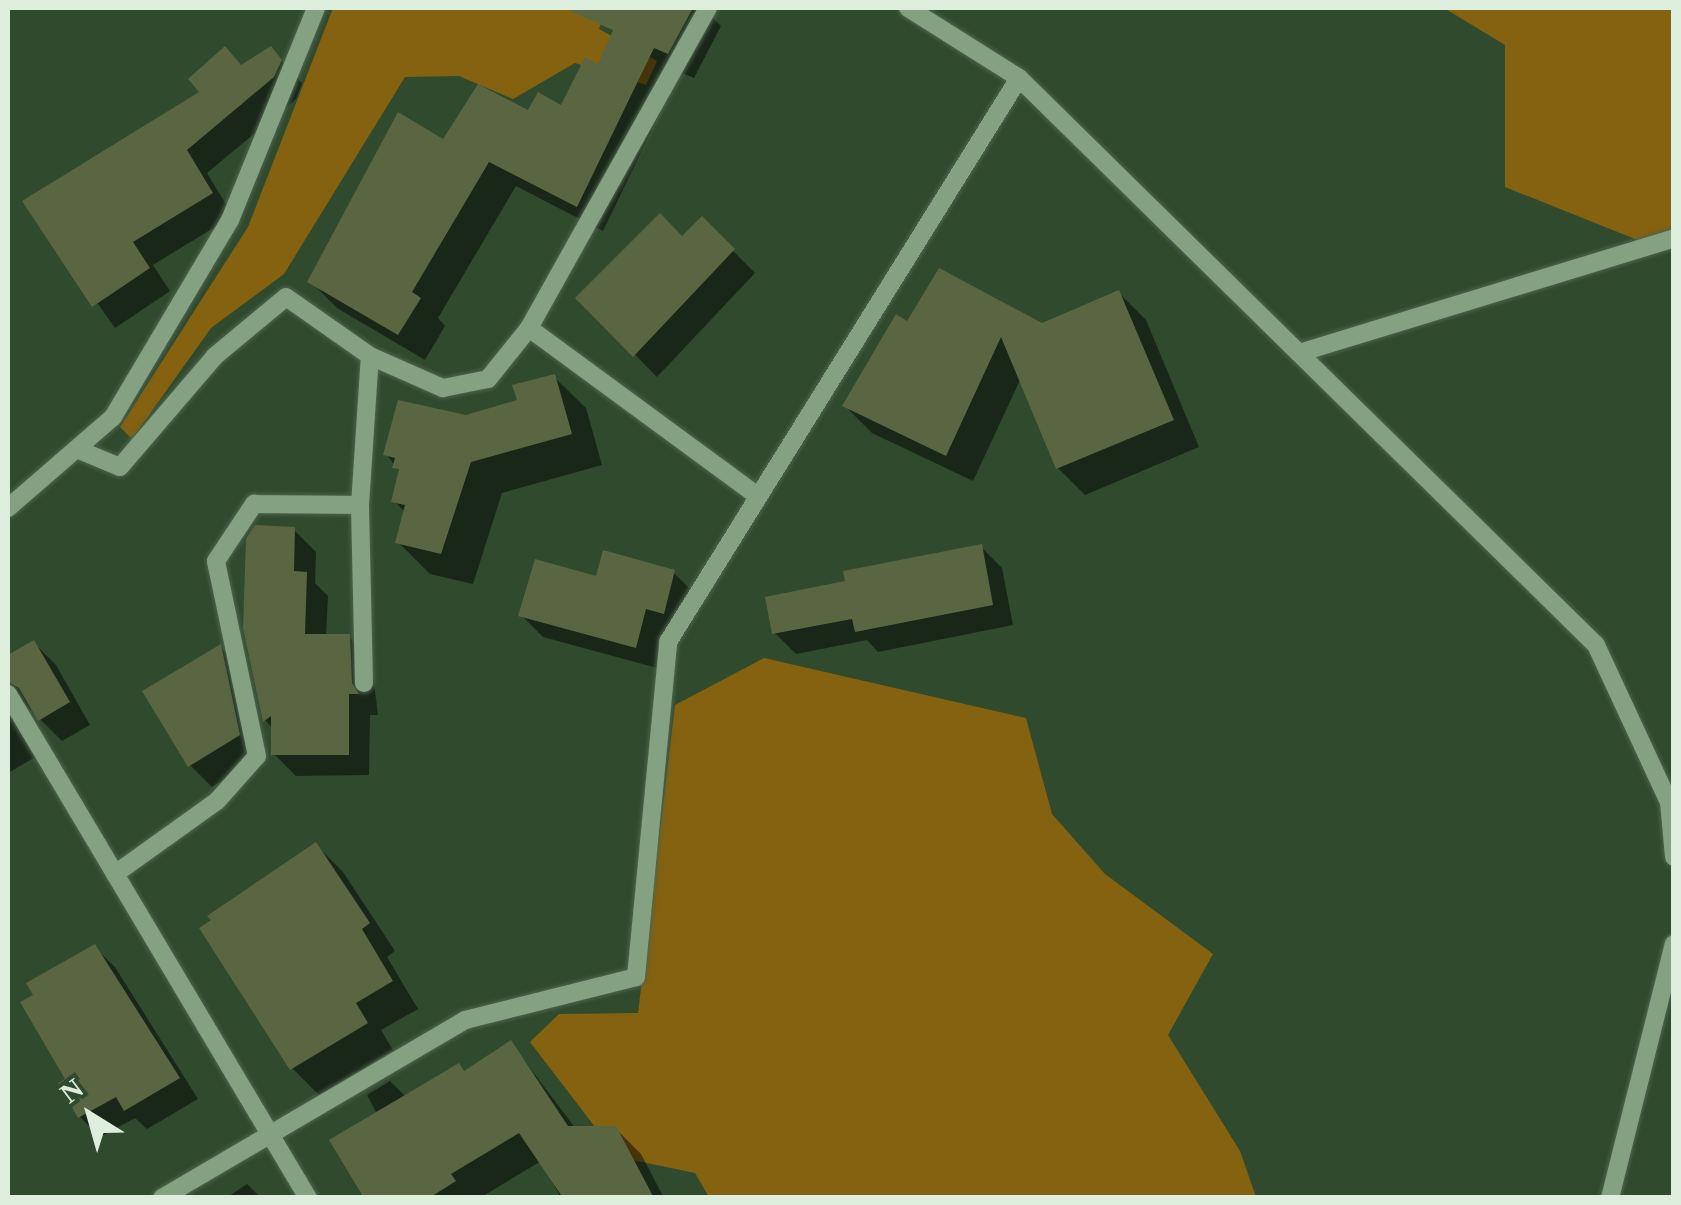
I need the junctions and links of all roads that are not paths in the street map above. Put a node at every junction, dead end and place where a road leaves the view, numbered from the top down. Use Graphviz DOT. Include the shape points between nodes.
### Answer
graph roads {
  1 [pos="316,8"];
  2 [pos="708,8"];
  3 [pos="908,8"];
  4 [pos="1018,78"];
  5 [pos="1674,238"];
  6 [pos="529,328"];
  7 [pos="1299,353"];
  8 [pos="370,356"];
  9 [pos="78,450"];
  10 [pos="758,496"];
  11 [pos="360,505"];
  12 [pos="8,508"];
  13 [pos="364,683"];
  14 [pos="8,694"];
  15 [pos="1674,857"];
  16 [pos="115,874"];
  17 [pos="1674,944"];
  18 [pos="270,1133"];
  19 [pos="162,1198"];
  20 [pos="308,1198"];
  21 [pos="1610,1198"];
  1 -- 9 [label="street" via="230,220 113,417"];
  2 -- 6 [label="street"];
  3 -- 4 [label="street"];
  4 -- 7 [label="street"];
  4 -- 10 [label="street"];
  5 -- 7 [label="street"];
  6 -- 8 [label="street" via="488,378 444,388"];
  6 -- 10 [label="street"];
  7 -- 15 [label="street" via="1596,645 1668,802"];
  8 -- 9 [label="street" via="286,297 215,356 120,468"];
  8 -- 11 [label="street"];
  9 -- 12 [label="street"];
  10 -- 18 [label="street" via="668,642 636,977 464,1020"];
  11 -- 13 [label="street"];
  11 -- 16 [label="street" via="254,504 216,561 257,756 217,800"];
  14 -- 16 [label="street"];
  16 -- 18 [label="street"];
  17 -- 21 [label="street"];
  18 -- 19 [label="street"];
  18 -- 20 [label="street"];
}
